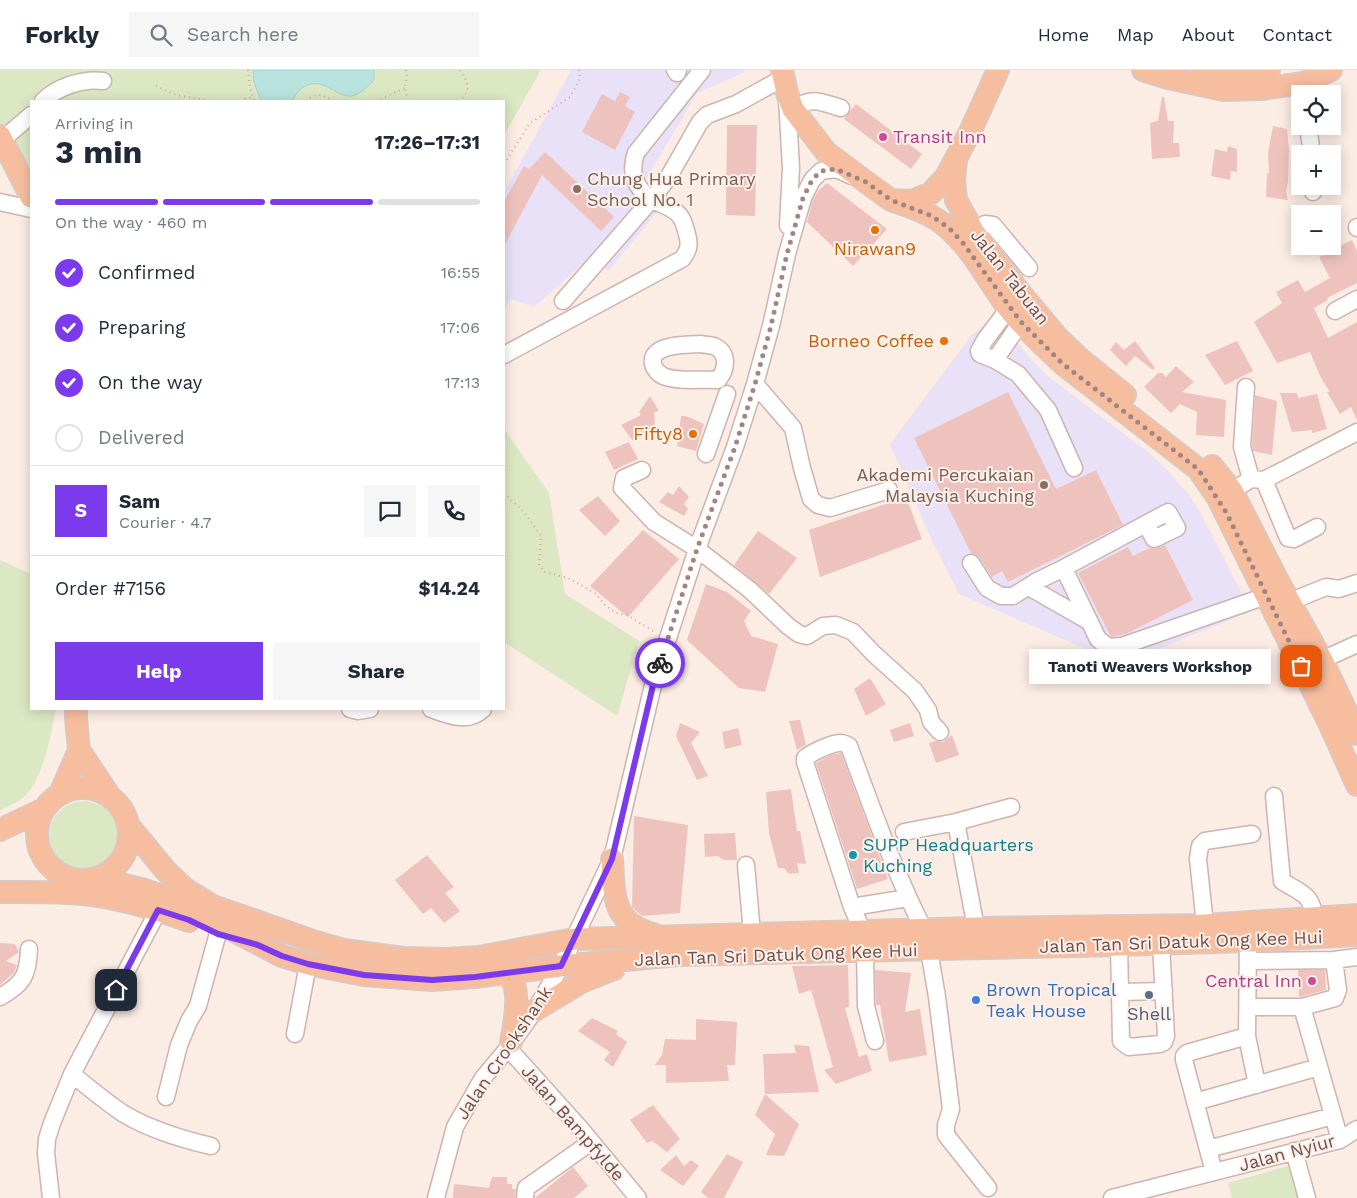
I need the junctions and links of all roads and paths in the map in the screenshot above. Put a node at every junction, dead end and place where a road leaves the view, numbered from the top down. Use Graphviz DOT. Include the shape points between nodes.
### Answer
graph roads {
  1 [pos="248,70"];
  2 [pos="406,70"];
  3 [pos="460,70"];
  4 [pos="579,70"];
  5 [pos="702,70"];
  6 [pos="998,70"];
  7 [pos="1143,70"];
  8 [pos="1203,70"];
  9 [pos="1269,70"];
  10 [pos="1331,70"];
  11 [pos="103,81"];
  12 [pos="1308,85"];
  13 [pos="156,86"];
  14 [pos="405,88"];
  15 [pos="786,88"];
  16 [pos="1291,88"];
  17 [pos="44,100"];
  18 [pos="206,100"];
  19 [pos="253,100"];
  20 [pos="307,100"];
  21 [pos="332,100"];
  22 [pos="378,100"];
  23 [pos="408,100"];
  24 [pos="463,100"];
  25 [pos="841,108"];
  26 [pos="30,116"];
  27 [pos="1,138"];
  28 [pos="956,160"];
  29 [pos="505,162"];
  30 [pos="866,182"];
  31 [pos="30,195"];
  32 [pos="652,199"];
  33 [pos="891,200"];
  34 [pos="0,202"];
  35 [pos="30,210"];
  36 [pos="975,234"];
  37 [pos="787,254"];
  38 [pos="1029,268"];
  39 [pos="1357,299"];
  40 [pos="563,302"];
  41 [pos="1335,311"];
  42 [pos="1015,315"];
  43 [pos="505,354"];
  44 [pos="995,360"];
  45 [pos="718,380"];
  46 [pos="1246,387"];
  47 [pos="753,389"];
  48 [pos="727,394"];
  49 [pos="1357,432"];
  50 [pos="706,454"];
  51 [pos="1074,468"];
  52 [pos="642,470"];
  53 [pos="1258,480"];
  54 [pos="890,490"];
  55 [pos="1232,491"];
  56 [pos="505,494"];
  57 [pos="1146,524"];
  58 [pos="1317,528"];
  59 [pos="697,549"];
  60 [pos="971,563"];
  61 [pos="1060,570"];
  62 [pos="1357,583"];
  63 [pos="1029,587"];
  64 [pos="1266,596"];
  65 [pos="1289,602"];
  66 [pos="1090,622"];
  67 [pos="667,641"];
  68 [pos="1357,644"];
  69 [pos="1322,660"];
  70 [pos="76,710"];
  71 [pos="434,710"];
  72 [pos="482,710"];
  73 [pos="940,732"];
  74 [pos="1357,734"];
  75 [pos="80,750"];
  76 [pos="1357,785"];
  77 [pos="60,794"];
  78 [pos="1274,796"];
  79 [pos="112,798"];
  80 [pos="1010,807"];
  81 [pos="44,809"];
  82 [pos="956,822"];
  83 [pos="128,825"];
  84 [pos="0,830"];
  85 [pos="904,832"];
  86 [pos="1252,834"];
  87 [pos="612,859"];
  88 [pos="746,865"];
  89 [pos="65,876"];
  90 [pos="95,878"];
  91 [pos="0,879"];
  92 [pos="0,892"];
  93 [pos="908,898"];
  94 [pos="852,907"];
  95 [pos="158,910"];
  96 [pos="1357,915"];
  97 [pos="1314,918"];
  98 [pos="1205,925"];
  99 [pos="976,928"];
  100 [pos="752,933"];
  101 [pos="218,934"];
  102 [pos="1357,935"];
  103 [pos="663,937"];
  104 [pos="575,939"];
  105 [pos="927,940"];
  106 [pos="864,941"];
  107 [pos="1161,944"];
  108 [pos="258,945"];
  109 [pos="1119,946"];
  110 [pos="29,950"];
  111 [pos="1249,952"];
  112 [pos="678,955"];
  113 [pos="1357,956"];
  114 [pos="1334,960"];
  115 [pos="308,964"];
  116 [pos="561,966"];
  117 [pos="506,973"];
  118 [pos="1164,991"];
  119 [pos="1120,992"];
  120 [pos="0,997"];
  121 [pos="1248,1007"];
  122 [pos="1302,1007"];
  123 [pos="535,1010"];
  124 [pos="295,1034"];
  125 [pos="1247,1036"];
  126 [pos="875,1041"];
  127 [pos="510,1045"];
  128 [pos="1319,1067"];
  129 [pos="72,1074"];
  130 [pos="1257,1084"];
  131 [pos="166,1097"];
  132 [pos="1195,1102"];
  133 [pos="1333,1116"];
  134 [pos="1357,1129"];
  135 [pos="1340,1140"];
  136 [pos="592,1142"];
  137 [pos="211,1146"];
  138 [pos="1208,1149"];
  139 [pos="1294,1151"];
  140 [pos="1214,1172"];
  141 [pos="988,1188"];
  142 [pos="50,1198"];
  143 [pos="436,1198"];
  144 [pos="525,1198"];
  145 [pos="638,1198"];
  146 [pos="1112,1198"];
  147 [pos="1307,1198"];
  1 -- 19 [label="path"];
  2 -- 14 [label="path"];
  3 -- 24 [label="path" via="467,81 467,94"];
  4 -- 29 [label="path" via="580,79 570,98 530,123"];
  5 -- 32 [label="street" via="636,153 632,164 638,188"];
  6 -- 28 [label="main road"];
  7 -- 16 [label="main road" via="1224,90"];
  8 -- 9 [label="main road" via="1234,74"];
  10 -- 12 [label="main road"];
  11 -- 17 [label="street" via="63,87"];
  13 -- 18 [label="path" via="176,95"];
  14 -- 22 [label="path"];
  14 -- 23 [label="path"];
  15 -- 25 [label="street" via="804,102 811,100"];
  15 -- 30 [label="main road, Jalan Tabuan" via="826,152"];
  15 -- 32 [label="street" via="708,115 700,122"];
  15 -- 37 [label="street" via="791,168"];
  20 -- 21 [label="path" via="313,95 322,95"];
  26 -- 27 [label="street"];
  27 -- 31 [label="main road"];
  28 -- 33 [label="main road" via="931,193 912,201"];
  28 -- 36 [label="main road, Jalan Tabuan" via="956,200"];
  30 -- 33 [label="main road, Jalan Tabuan"];
  30 -- 37 [label="street" via="836,169 821,171 803,198"];
  32 -- 40 [label="street"];
  32 -- 43 [label="street" via="671,208 684,224 689,250 682,258"];
  33 -- 42 [label="main road, Jalan Tabuan" via="932,216 949,228"];
  34 -- 35 [label="street"];
  36 -- 38 [label="street" via="985,224 993,225"];
  36 -- 55 [label="main road, Jalan Tabuan" via="1058,338 1206,459"];
  37 -- 47 [label="street, Jalan Crookshank"];
  39 -- 41 [label="street"];
  42 -- 44 [label="street"];
  42 -- 44 [label="street" via="985,340 979,351"];
  42 -- 64 [label="main road, Jalan Tabuan" via="1063,364 1198,469 1226,512"];
  44 -- 51 [label="street" via="1018,374 1048,410"];
  45 -- 48 [label="street" via="720,388"];
  46 -- 53 [label="street" via="1242,447"];
  47 -- 48 [label="street"];
  47 -- 54 [label="street" via="793,428 811,499 818,506 830,508"];
  47 -- 59 [label="street, Jalan Crookshank"];
  48 -- 50 [label="street"];
  49 -- 53 [label="street"];
  52 -- 59 [label="street" via="624,478 622,488 654,522"];
  53 -- 55 [label="street"];
  53 -- 58 [label="street" via="1288,538 1294,539"];
  55 -- 65 [label="main road, Jalan Tabuan"];
  56 -- 67 [label="path" via="524,511 541,536 539,565 544,572 581,585 616,613 629,616"];
  57 -- 61 [label="street"];
  59 -- 67 [label="street, Jalan Crookshank"];
  59 -- 73 [label="street" via="799,634 807,636 823,626 836,625 853,632 915,691"];
  60 -- 63 [label="street" via="987,588 1001,596 1013,596"];
  61 -- 63 [label="street"];
  61 -- 66 [label="street" via="1066,573"];
  62 -- 65 [label="street" via="1339,589 1326,587"];
  63 -- 66 [label="street"];
  64 -- 66 [label="street" via="1122,646 1108,647 1098,639"];
  64 -- 76 [label="main road, Jalan Tabuan"];
  65 -- 69 [label="main road, Jalan Tabuan"];
  67 -- 87 [label="street, Jalan Crookshank" via="654,681"];
  68 -- 69 [label="street"];
  69 -- 74 [label="main road, Jalan Tabuan"];
  70 -- 75 [label="main road"];
  71 -- 72 [label="street" via="470,717"];
  75 -- 77 [label="main road"];
  75 -- 79 [label="main road"];
  77 -- 79 [label="main road" via="86,788"];
  77 -- 81 [label="main road"];
  78 -- 97 [label="street" via="1282,880 1310,900"];
  79 -- 83 [label="main road"];
  80 -- 82 [label="street"];
  81 -- 84 [label="main road"];
  81 -- 89 [label="main road" via="38,821 38,848 53,870"];
  82 -- 85 [label="street"];
  82 -- 99 [label="street"];
  83 -- 90 [label="main road" via="125,852 118,864"];
  83 -- 104 [label="main road, Jalan Tan Sri Datuk Ong Kee Hui" via="172,877 213,906 335,947 378,956 446,960"];
  86 -- 98 [label="street" via="1205,841 1200,846 1198,859"];
  87 -- 103 [label="main road" via="615,896 620,911 629,923"];
  87 -- 104 [label="street, Jalan Crookshank"];
  88 -- 100 [label="street"];
  89 -- 90 [label="main road" via="80,880"];
  89 -- 91 [label="main road"];
  90 -- 108 [label="main road, Jalan Tan Sri Datuk Ong Kee Hui" via="174,900"];
  92 -- 95 [label="main road" via="103,897"];
  93 -- 94 [label="street"];
  93 -- 94 [label="street" via="849,746 834,744 809,755 805,762"];
  93 -- 105 [label="street"];
  94 -- 106 [label="street"];
  95 -- 101 [label="main road"];
  95 -- 129 [label="street"];
  96 -- 97 [label="main road, Jalan Tan Sri Datuk Ong Kee Hui"];
  97 -- 98 [label="main road, Jalan Tan Sri Datuk Ong Kee Hui"];
  98 -- 99 [label="main road, Jalan Tan Sri Datuk Ong Kee Hui"];
  99 -- 105 [label="main road, Jalan Tan Sri Datuk Ong Kee Hui"];
  100 -- 103 [label="main road, Jalan Tan Sri Datuk Ong Kee Hui"];
  100 -- 106 [label="main road, Jalan Tan Sri Datuk Ong Kee Hui"];
  101 -- 108 [label="main road"];
  101 -- 131 [label="street" via="198,1006 179,1045"];
  102 -- 111 [label="main road, Jalan Tan Sri Datuk Ong Kee Hui"];
  103 -- 104 [label="main road, Jalan Tan Sri Datuk Ong Kee Hui"];
  104 -- 116 [label="street, Jalan Crookshank"];
  105 -- 106 [label="main road, Jalan Tan Sri Datuk Ong Kee Hui"];
  105 -- 109 [label="main road, Jalan Tan Sri Datuk Ong Kee Hui"];
  105 -- 141 [label="street" via="951,1109 946,1135"];
  106 -- 112 [label="main road, Jalan Tan Sri Datuk Ong Kee Hui"];
  106 -- 126 [label="street" via="866,1006"];
  107 -- 109 [label="main road, Jalan Tan Sri Datuk Ong Kee Hui"];
  107 -- 111 [label="main road, Jalan Tan Sri Datuk Ong Kee Hui"];
  107 -- 118 [label="street"];
  108 -- 115 [label="main road, Jalan Tan Sri Datuk Ong Kee Hui"];
  109 -- 119 [label="street"];
  110 -- 120 [label="street" via="25,976 19,986"];
  111 -- 114 [label="street"];
  111 -- 121 [label="street"];
  112 -- 116 [label="main road, Jalan Tan Sri Datuk Ong Kee Hui"];
  112 -- 123 [label="main road" via="602,973"];
  113 -- 114 [label="street"];
  114 -- 122 [label="street" via="1338,990 1335,998"];
  115 -- 117 [label="main road, Jalan Tan Sri Datuk Ong Kee Hui" via="364,975 432,980"];
  115 -- 124 [label="street"];
  116 -- 117 [label="main road, Jalan Tan Sri Datuk Ong Kee Hui"];
  116 -- 123 [label="street, Jalan Crookshank"];
  117 -- 127 [label="main road" via="515,994"];
  118 -- 119 [label="street"];
  118 -- 119 [label="street" via="1164,1042 1128,1047 1121,1041"];
  121 -- 122 [label="street"];
  121 -- 125 [label="street"];
  122 -- 128 [label="street"];
  123 -- 127 [label="street, Jalan Crookshank"];
  125 -- 130 [label="street"];
  125 -- 132 [label="street" via="1184,1056"];
  127 -- 136 [label="street, Jalan Bampfylde"];
  127 -- 143 [label="street, Jalan Crookshank" via="483,1078 455,1127"];
  128 -- 130 [label="street"];
  128 -- 133 [label="street"];
  129 -- 137 [label="street" via="114,1107 138,1121 162,1132"];
  129 -- 142 [label="street" via="47,1139 46,1170"];
  130 -- 132 [label="street"];
  132 -- 138 [label="street"];
  133 -- 135 [label="street"];
  133 -- 138 [label="street"];
  134 -- 135 [label="street, Jalan Nyiur"];
  135 -- 139 [label="street, Jalan Nyiur"];
  136 -- 144 [label="street" via="526,1188"];
  136 -- 145 [label="street, Jalan Bampfylde"];
  138 -- 140 [label="street"];
  139 -- 140 [label="street, Jalan Nyiur"];
  139 -- 147 [label="street"];
  140 -- 146 [label="street, Jalan Nyiur"];
}
